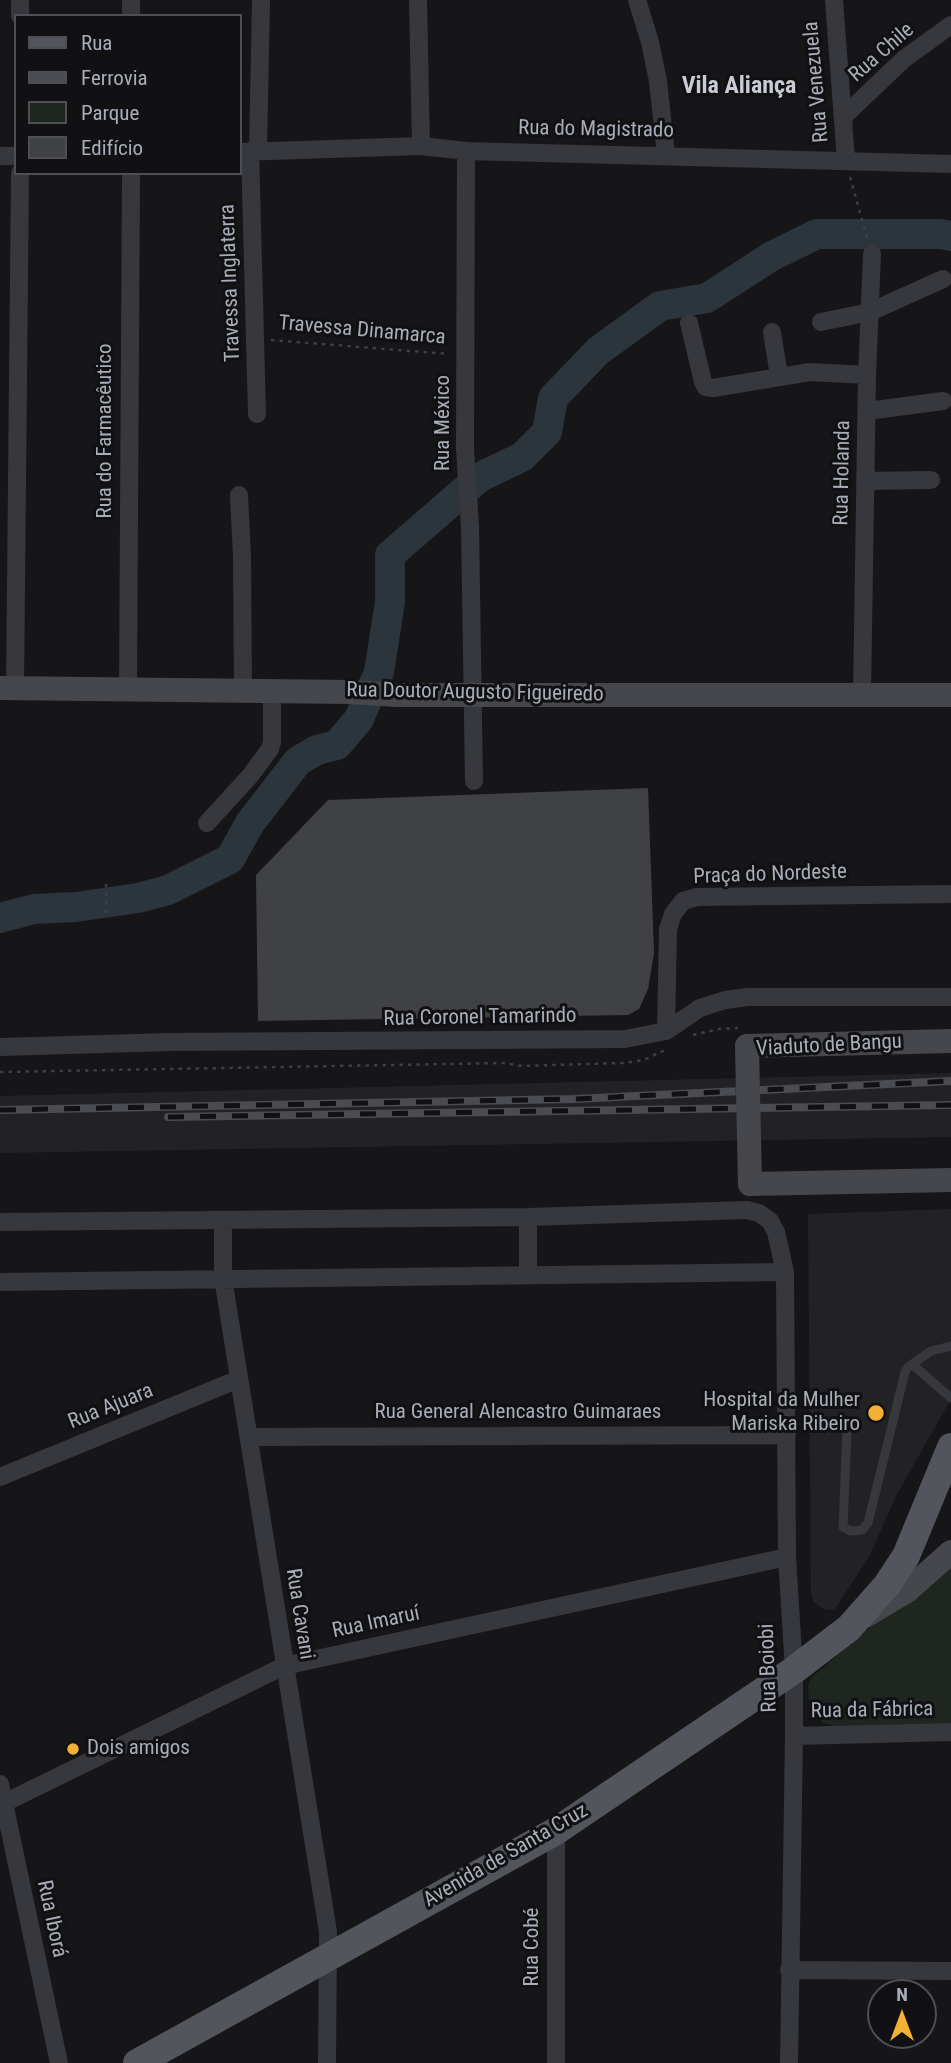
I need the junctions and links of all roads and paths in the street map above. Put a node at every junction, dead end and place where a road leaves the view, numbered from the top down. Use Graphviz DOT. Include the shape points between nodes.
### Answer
graph roads {
  1 [pos="261,0"];
  2 [pos="418,0"];
  3 [pos="637,0"];
  4 [pos="834,0"];
  5 [pos="951,25"];
  6 [pos="844,116"];
  7 [pos="421,146"];
  8 [pos="466,150"];
  9 [pos="249,151"];
  10 [pos="666,155"];
  11 [pos="846,160"];
  12 [pos="951,164"];
  13 [pos="20,175"];
  14 [pos="131,175"];
  15 [pos="872,254"];
  16 [pos="943,279"];
  17 [pos="870,312"];
  18 [pos="821,322"];
  19 [pos="690,323"];
  20 [pos="772,332"];
  21 [pos="256,339"];
  22 [pos="467,355"];
  23 [pos="867,375"];
  24 [pos="779,376"];
  25 [pos="943,401"];
  26 [pos="867,411"];
  27 [pos="257,414"];
  28 [pos="931,480"];
  29 [pos="865,481"];
  30 [pos="239,495"];
  31 [pos="8,688"];
  32 [pos="128,689"];
  33 [pos="243,690"];
  34 [pos="272,691"];
  35 [pos="862,694"];
  36 [pos="473,695"];
  37 [pos="951,695"];
  38 [pos="474,781"];
  39 [pos="206,823"];
  40 [pos="106,884"];
  41 [pos="951,894"];
  42 [pos="106,915"];
  43 [pos="951,998"];
  44 [pos="666,1031"];
  45 [pos="951,1041"];
  46 [pos="0,1047"];
  47 [pos="951,1180"];
  48 [pos="528,1217"];
  49 [pos="223,1220"];
  50 [pos="0,1222"];
  51 [pos="785,1272"];
  52 [pos="528,1275"];
  53 [pos="223,1278"];
  54 [pos="0,1282"];
  55 [pos="951,1346"];
  56 [pos="913,1365"];
  57 [pos="239,1379"];
  58 [pos="951,1398"];
  59 [pos="847,1430"];
  60 [pos="787,1435"];
  61 [pos="250,1437"];
  62 [pos="951,1447"];
  63 [pos="0,1477"];
  64 [pos="951,1552"];
  65 [pos="787,1557"];
  66 [pos="857,1620"];
  67 [pos="284,1666"];
  68 [pos="794,1671"];
  69 [pos="951,1732"];
  70 [pos="794,1736"];
  71 [pos="0,1784"];
  72 [pos="2,1805"];
  73 [pos="556,1831"];
  74 [pos="330,1956"];
  75 [pos="789,1970"];
  76 [pos="951,1972"];
  77 [pos="59,2063"];
  78 [pos="137,2063"];
  79 [pos="327,2063"];
  80 [pos="556,2063"];
  81 [pos="789,2063"];
  1 -- 9 [label="street, Travessa Inglaterra"];
  2 -- 7 [label="street"];
  3 -- 10 [label="street" via="653,55"];
  4 -- 6 [label="street, Rua Venezuela"];
  5 -- 6 [label="street, Rua Chile" via="905,59"];
  6 -- 11 [label="street, Rua Venezuela"];
  7 -- 8 [label="street, Rua do Magistrado"];
  7 -- 9 [label="street, Rua do Magistrado"];
  8 -- 10 [label="street, Rua do Magistrado"];
  8 -- 22 [label="street, Rua México"];
  9 -- 21 [label="street, Travessa Inglaterra"];
  10 -- 11 [label="street, Rua do Magistrado"];
  11 -- 12 [label="street, Rua do Magistrado"];
  11 -- 15 [label="path"];
  13 -- 31 [label="street"];
  14 -- 32 [label="street, Rua do Farmacêutico"];
  15 -- 17 [label="street, Rua Holanda"];
  16 -- 17 [label="street"];
  17 -- 18 [label="street"];
  17 -- 23 [label="street, Rua Holanda"];
  19 -- 24 [label="street" via="706,387"];
  20 -- 24 [label="street"];
  21 -- 22 [label="path, Travessa Dinamarca"];
  21 -- 27 [label="street, Travessa Inglaterra"];
  22 -- 36 [label="street, Rua México" via="465,449"];
  23 -- 24 [label="street" via="810,372"];
  23 -- 26 [label="street, Rua Holanda"];
  25 -- 26 [label="street"];
  26 -- 29 [label="street, Rua Holanda"];
  28 -- 29 [label="street"];
  29 -- 35 [label="street, Rua Holanda"];
  30 -- 33 [label="street"];
  31 -- 32 [label="street, Rua Doutor Augusto Figueiredo"];
  32 -- 33 [label="street, Rua Doutor Augusto Figueiredo"];
  33 -- 34 [label="street, Rua Doutor Augusto Figueiredo"];
  34 -- 36 [label="street, Rua Doutor Augusto Figueiredo"];
  34 -- 39 [label="street" via="270,749"];
  35 -- 36 [label="street, Rua Doutor Augusto Figueiredo"];
  35 -- 37 [label="street, Rua Doutor Augusto Figueiredo"];
  36 -- 38 [label="street, Rua México"];
  40 -- 42 [label="path"];
  41 -- 44 [label="street, Praça do Nordeste" via="697,897 683,901 668,929"];
  43 -- 44 [label="street, Rua Coronel Tamarindo" via="724,1000"];
  44 -- 46 [label="street, Rua Coronel Tamarindo" via="625,1039"];
  45 -- 47 [label="street, Viaduto de Bangu, bridge" via="747,1046 750,1184"];
  48 -- 49 [label="street, Rua Boiobi"];
  48 -- 51 [label="street, Rua Boiobi" via="747,1210 770,1221"];
  48 -- 52 [label="street"];
  49 -- 50 [label="street, Rua Boiobi"];
  49 -- 53 [label="street, Rua Cavani"];
  51 -- 52 [label="street"];
  51 -- 60 [label="street, Rua Boiobi"];
  52 -- 53 [label="street"];
  53 -- 54 [label="street"];
  53 -- 57 [label="street, Rua Cavani"];
  55 -- 56 [label="lane" via="931,1352"];
  56 -- 58 [label="lane"];
  56 -- 59 [label="lane" via="905,1372 868,1523 862,1530 843,1527"];
  57 -- 61 [label="street, Rua Cavani"];
  57 -- 63 [label="street, Rua Ajuara"];
  60 -- 61 [label="street, Rua General Alencastro Guimaraes"];
  60 -- 65 [label="street, Rua Boiobi"];
  61 -- 67 [label="street, Rua Cavani"];
  62 -- 66 [label="main road, Avenida de Santa Cruz" via="906,1556"];
  64 -- 66 [label="street, Avenida de Santa Cruz" via="906,1591"];
  65 -- 67 [label="street, Rua Imaruí"];
  65 -- 68 [label="street, Rua Boiobi"];
  66 -- 68 [label="main road, Avenida de Santa Cruz"];
  67 -- 72 [label="street, Rua Imaruí"];
  67 -- 74 [label="street, Rua Cavani"];
  68 -- 70 [label="street, Rua Boiobi"];
  68 -- 73 [label="main road, Avenida de Santa Cruz"];
  69 -- 70 [label="street, Rua da Fábrica"];
  70 -- 75 [label="street, Rua Boiobi"];
  71 -- 72 [label="street, Rua Iborá"];
  72 -- 77 [label="street, Rua Iborá"];
  73 -- 74 [label="main road, Avenida de Santa Cruz"];
  73 -- 80 [label="street, Rua Cobé"];
  74 -- 78 [label="main road, Avenida de Santa Cruz"];
  74 -- 79 [label="street, Rua Cavani"];
  75 -- 76 [label="street"];
  75 -- 81 [label="street, Rua Boiobi"];
}
